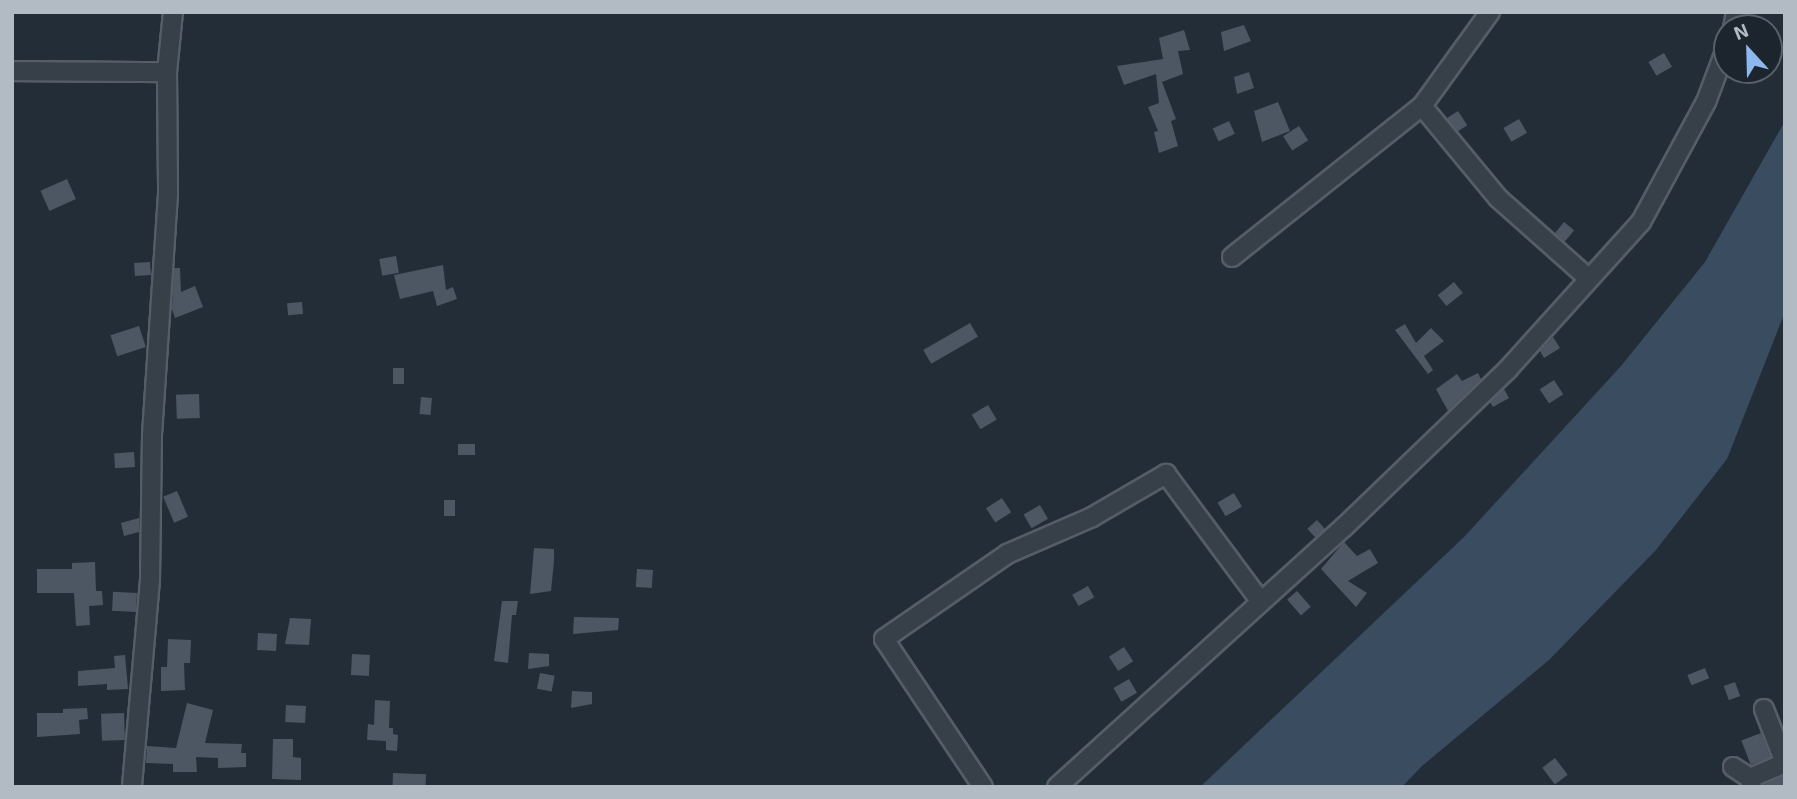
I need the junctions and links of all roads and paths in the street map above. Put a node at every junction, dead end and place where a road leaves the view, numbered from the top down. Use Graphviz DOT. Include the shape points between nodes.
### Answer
graph roads {
  1 [pos="173,12"];
  2 [pos="1490,12"];
  3 [pos="12,71"];
  4 [pos="167,72"];
  5 [pos="1713,84"];
  6 [pos="1422,106"];
  7 [pos="1232,257"];
  8 [pos="1588,278"];
  9 [pos="1261,602"];
  10 [pos="1764,709"];
  11 [pos="1733,767"];
  12 [pos="1751,783"];
  13 [pos="132,787"];
  14 [pos="983,787"];
  15 [pos="1057,787"];
  1 -- 4 [label="street"];
  2 -- 6 [label="street"];
  3 -- 4 [label="street"];
  4 -- 13 [label="street" via="168,194 152,435 150,580"];
  5 -- 8 [label="street" via="1641,222"];
  6 -- 7 [label="street"];
  6 -- 8 [label="street" via="1498,198"];
  8 -- 9 [label="street" via="1507,369"];
  9 -- 14 [label="street" via="1166,474 1093,517 1007,554 884,639"];
  9 -- 15 [label="street"];
  10 -- 12 [label="street" via="1785,763"];
  11 -- 12 [label="street"];
}
